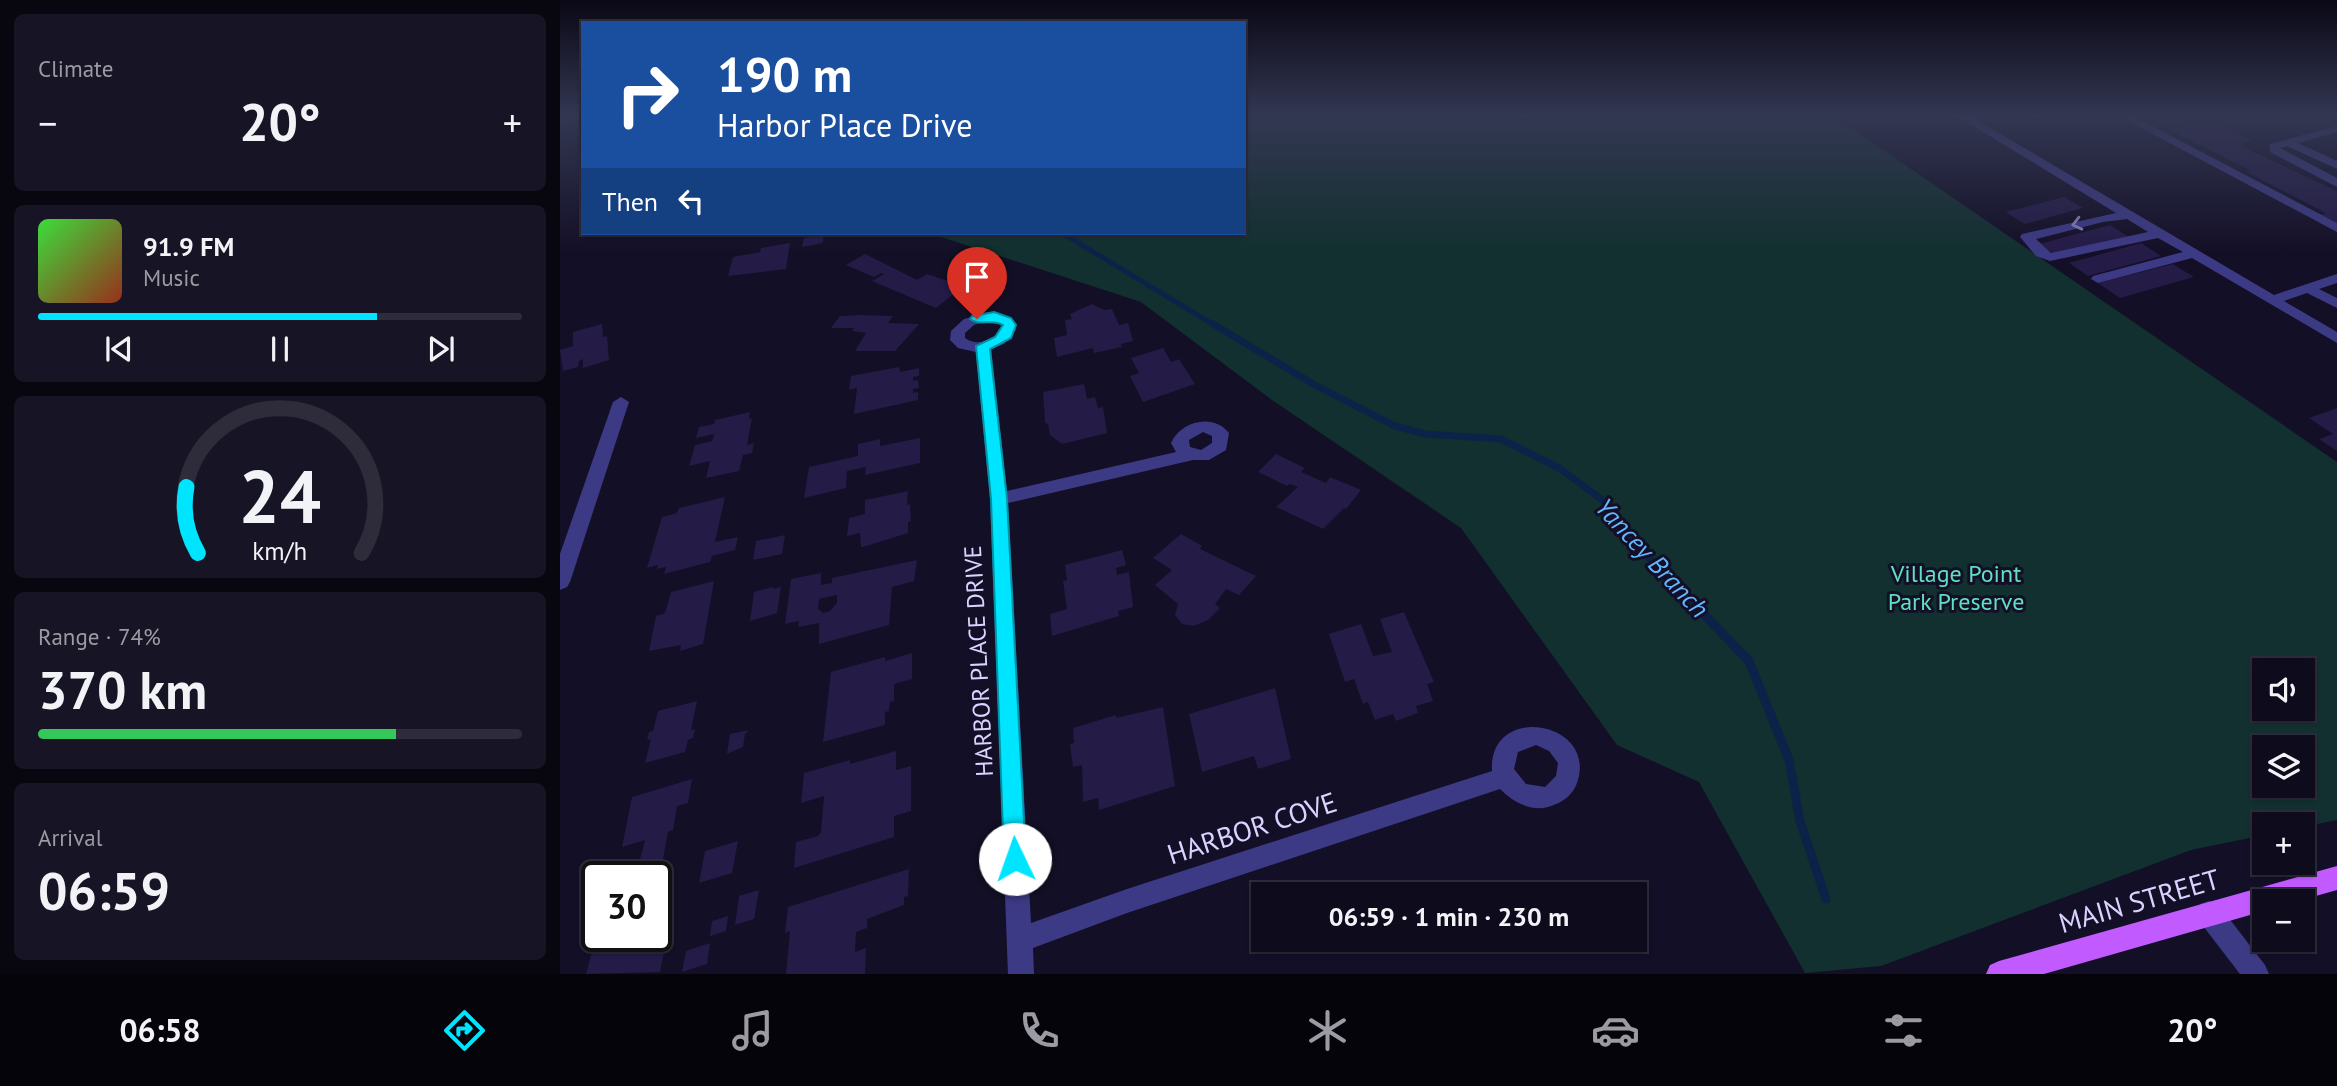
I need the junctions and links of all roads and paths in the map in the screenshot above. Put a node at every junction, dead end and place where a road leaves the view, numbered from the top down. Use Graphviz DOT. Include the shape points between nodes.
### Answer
graph roads {
  1 [pos="2040,161"];
  2 [pos="2211,161"];
  3 [pos="2295,161"];
  4 [pos="2337,183"];
  5 [pos="2131,215"];
  6 [pos="2337,228"];
  7 [pos="2161,233"];
  8 [pos="2195,253"];
  9 [pos="2337,278"];
  10 [pos="2098,279"];
  11 [pos="2308,288"];
  12 [pos="2272,300"];
  13 [pos="2337,304"];
  14 [pos="2337,338"];
  15 [pos="983,346"];
  16 [pos="621,402"];
  17 [pos="1189,455"];
  18 [pos="999,499"];
  19 [pos="560,582"];
  20 [pos="1505,777"];
  21 [pos="2337,878"];
  22 [pos="2209,913"];
  23 [pos="1020,940"];
  24 [pos="1021,974"];
  25 [pos="1999,974"];
  26 [pos="2256,974"];
  1 -- 5 [label="street"];
  2 -- 6 [label="street"];
  3 -- 4 [label="street"];
  5 -- 7 [label="street"];
  5 -- 7 [label="street, one-way" via="2027,237 2050,257"];
  7 -- 8 [label="street"];
  8 -- 10 [label="street"];
  8 -- 12 [label="street"];
  9 -- 11 [label="street"];
  11 -- 12 [label="street"];
  11 -- 13 [label="street"];
  12 -- 14 [label="street"];
  15 -- 18 [label="street, HARBOR PLACE DRIVE"];
  16 -- 19 [label="street"];
  17 -- 18 [label="street"];
  18 -- 23 [label="street, HARBOR PLACE DRIVE"];
  20 -- 23 [label="street, HARBOR COVE"];
  21 -- 22 [label="main road, MAIN STREET"];
  22 -- 25 [label="main road, MAIN STREET"];
  22 -- 26 [label="street"];
  23 -- 24 [label="street, HARBOR PLACE DRIVE"];
}
